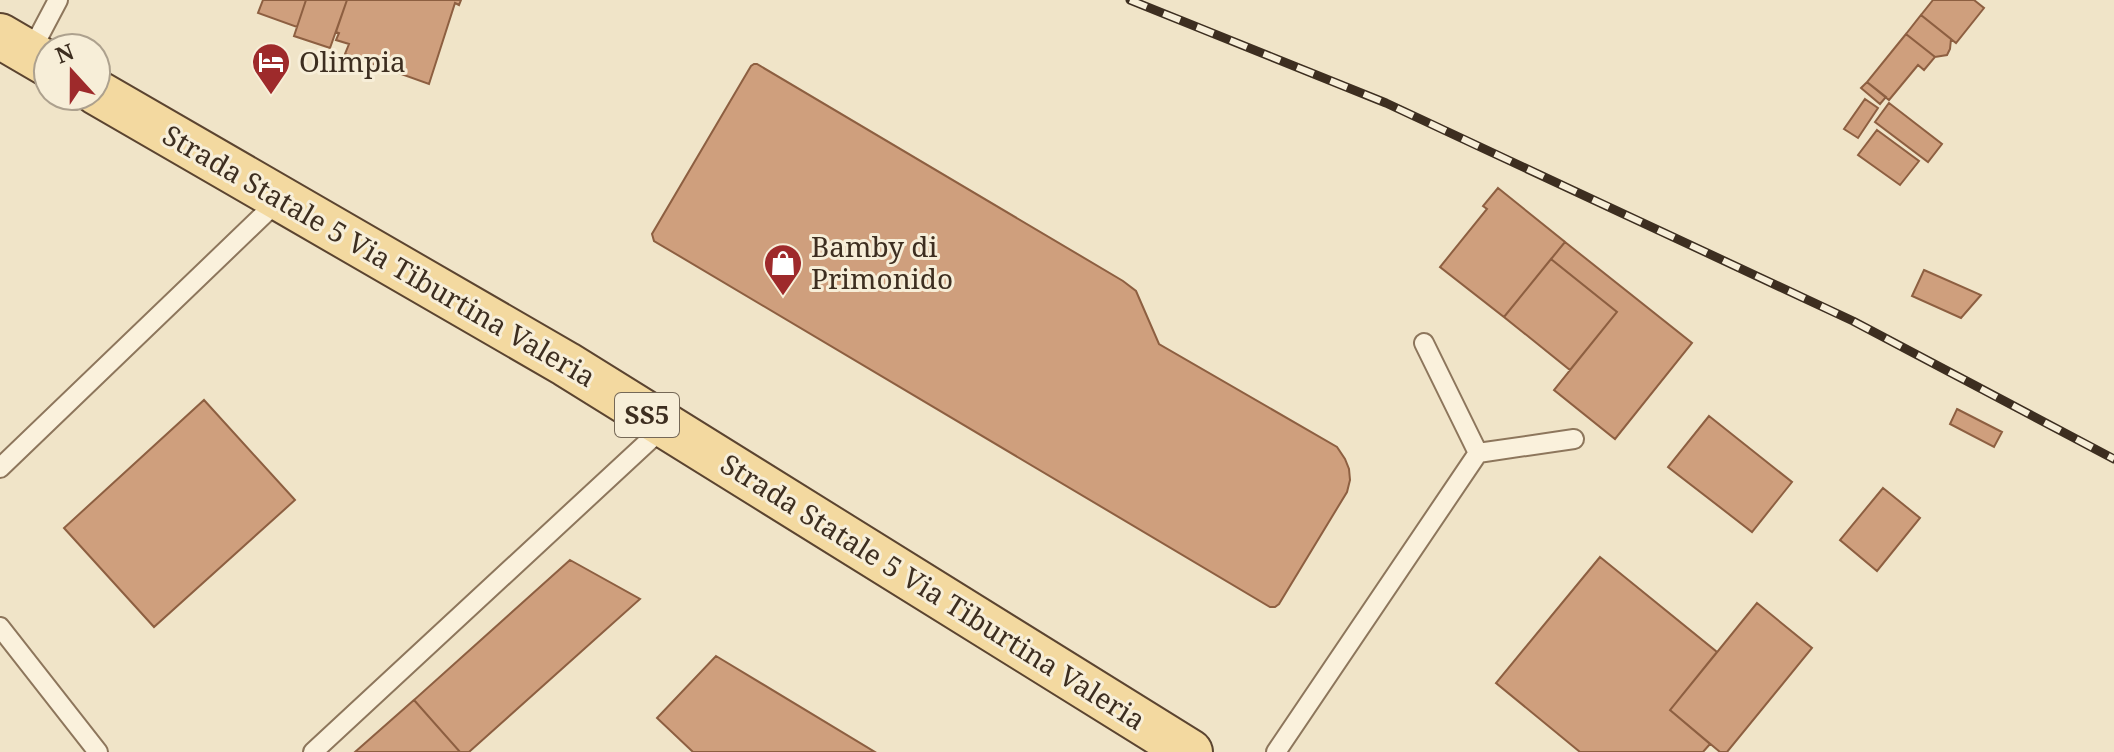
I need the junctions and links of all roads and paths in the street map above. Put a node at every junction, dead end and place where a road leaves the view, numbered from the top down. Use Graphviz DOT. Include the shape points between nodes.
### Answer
graph roads {
  1 [pos="58,0"];
  2 [pos="26,51"];
  3 [pos="112,101"];
  4 [pos="280,199"];
  5 [pos="1424,343"];
  6 [pos="665,426"];
  7 [pos="1574,439"];
  8 [pos="1478,453"];
  9 [pos="0,468"];
  10 [pos="0,627"];
  11 [pos="98,752"];
  12 [pos="313,752"];
  13 [pos="1190,752"];
  14 [pos="1276,752"];
  1 -- 2 [label="lane"];
  3 -- 4 [label="main road, Strada Statale 5 Via Tiburtina Valeria / SS5"];
  4 -- 6 [label="main road, Strada Statale 5 Via Tiburtina Valeria / SS5"];
  4 -- 9 [label="lane"];
  5 -- 8 [label="lane"];
  6 -- 12 [label="lane"];
  6 -- 13 [label="main road, Strada Statale 5 Via Tiburtina Valeria / SS5"];
  7 -- 8 [label="lane"];
  8 -- 14 [label="lane"];
  10 -- 11 [label="lane"];
}
